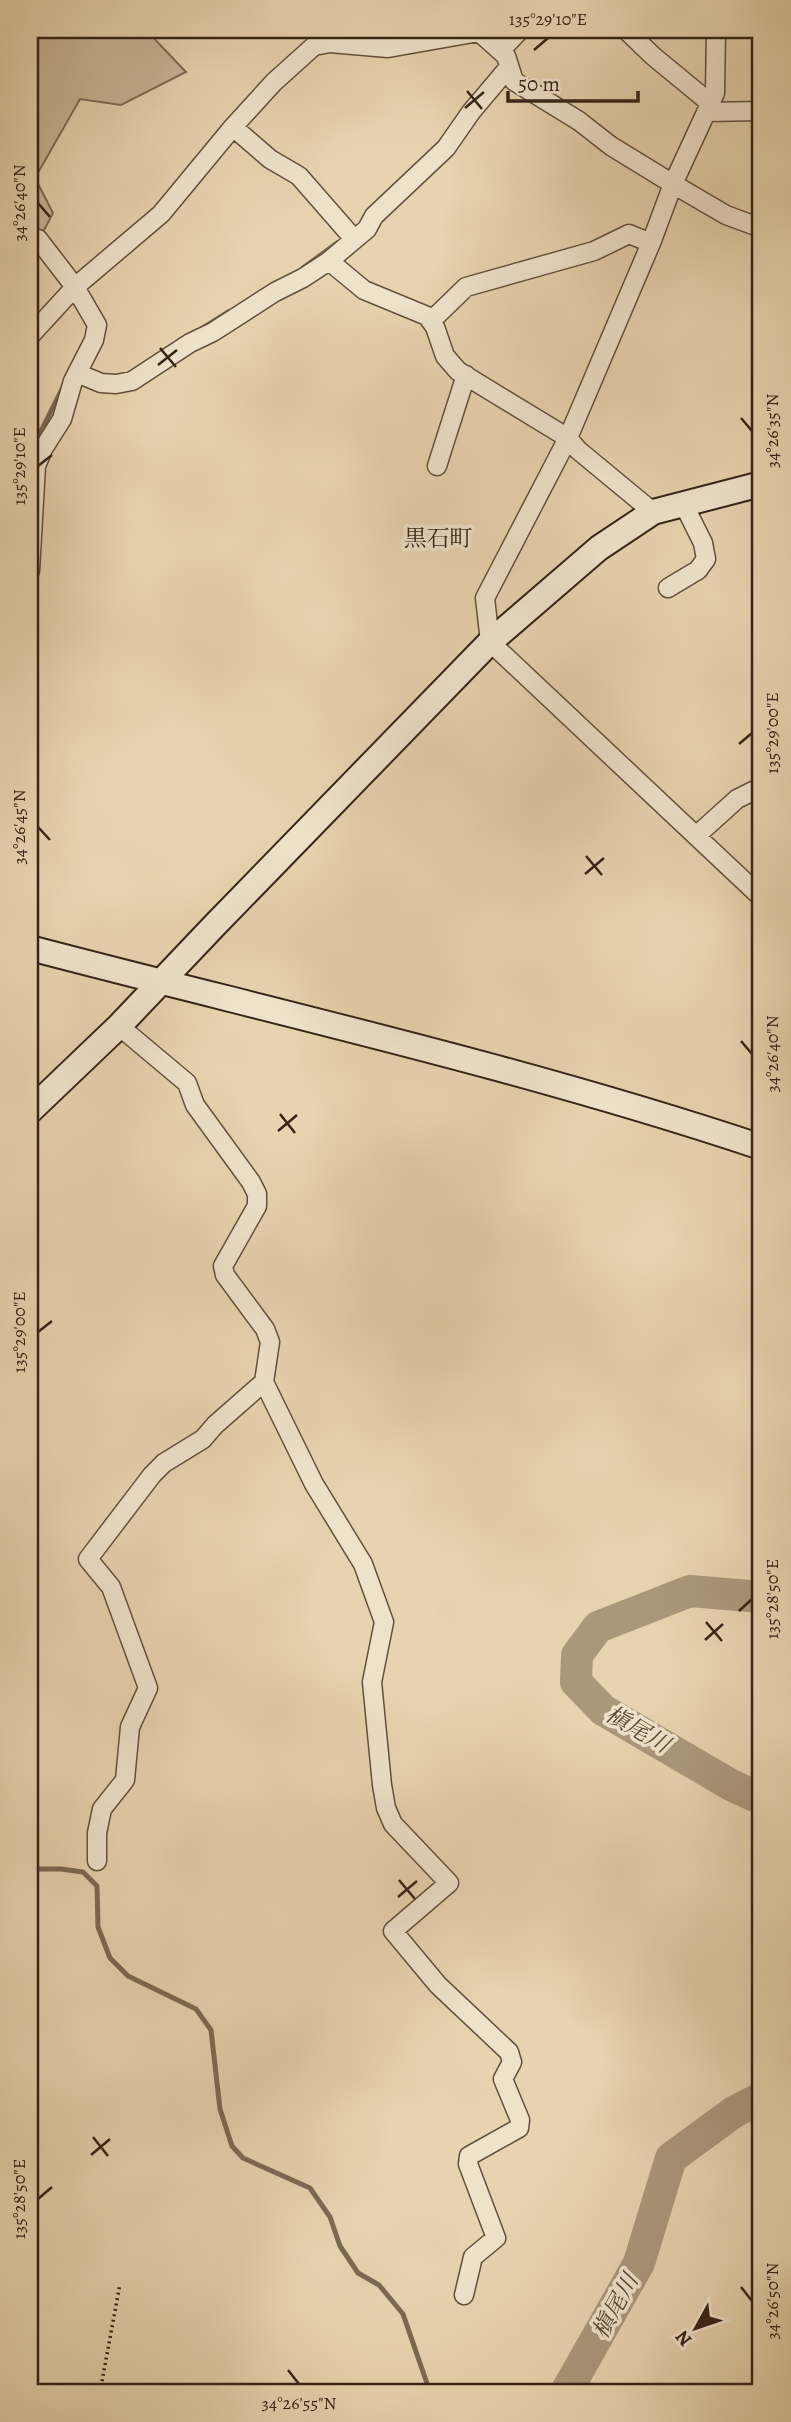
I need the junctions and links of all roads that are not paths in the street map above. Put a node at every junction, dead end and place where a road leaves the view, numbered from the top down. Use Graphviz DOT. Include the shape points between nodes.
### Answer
graph roads {
  1 [pos="520,30"];
  2 [pos="625,30"];
  3 [pos="716,30"];
  4 [pos="314,38"];
  5 [pos="501,50"];
  6 [pos="509,67"];
  7 [pos="708,108"];
  8 [pos="761,111"];
  9 [pos="233,127"];
  10 [pos="673,184"];
  11 [pos="761,228"];
  12 [pos="38,239"];
  13 [pos="354,239"];
  14 [pos="651,243"];
  15 [pos="329,261"];
  16 [pos="75,287"];
  17 [pos="431,321"];
  18 [pos="30,336"];
  19 [pos="77,373"];
  20 [pos="466,375"];
  21 [pos="568,438"];
  22 [pos="437,466"];
  23 [pos="761,484"];
  24 [pos="683,503"];
  25 [pos="653,512"];
  26 [pos="30,571"];
  27 [pos="668,588"];
  28 [pos="490,642"];
  29 [pos="761,787"];
  30 [pos="696,836"];
  31 [pos="761,897"];
  32 [pos="30,948"];
  33 [pos="161,982"];
  34 [pos="119,1026"];
  35 [pos="30,1111"];
  36 [pos="761,1147"];
  37 [pos="264,1382"];
  38 [pos="97,1861"];
  39 [pos="464,2295"];
  1 -- 5 [label="street"];
  2 -- 7 [label="street"];
  3 -- 7 [label="street" via="715,93"];
  4 -- 5 [label="street" via="388,48 479,32"];
  4 -- 9 [label="street"];
  5 -- 6 [label="street"];
  6 -- 10 [label="street" via="514,81"];
  6 -- 13 [label="street" via="446,148"];
  7 -- 8 [label="street"];
  7 -- 10 [label="street"];
  9 -- 13 [label="street" via="270,159 299,176"];
  9 -- 16 [label="street" via="161,214"];
  10 -- 11 [label="street" via="726,215"];
  10 -- 14 [label="street"];
  12 -- 16 [label="street"];
  13 -- 15 [label="street"];
  14 -- 17 [label="street" via="629,234 594,251 466,287"];
  14 -- 21 [label="street"];
  15 -- 17 [label="street" via="365,290"];
  15 -- 19 [label="street" via="132,381 101,383"];
  16 -- 18 [label="street"];
  16 -- 19 [label="street" via="97,325"];
  17 -- 20 [label="street" via="445,356"];
  19 -- 26 [label="street" via="62,419 36,466"];
  20 -- 21 [label="street"];
  20 -- 22 [label="street"];
  21 -- 25 [label="street"];
  21 -- 28 [label="street" via="485,598"];
  23 -- 24 [label="street"];
  24 -- 25 [label="street"];
  24 -- 27 [label="street" via="706,559 698,570"];
  25 -- 28 [label="street" via="598,548"];
  28 -- 30 [label="street"];
  28 -- 33 [label="street"];
  29 -- 30 [label="street" via="737,799"];
  30 -- 31 [label="street"];
  32 -- 33 [label="street"];
  33 -- 34 [label="street"];
  33 -- 36 [label="street" via="426,1047"];
  34 -- 35 [label="street"];
  34 -- 37 [label="street" via="187,1083 195,1105 257,1194 257,1206 223,1266 270,1342"];
  37 -- 38 [label="street" via="203,1439 152,1475 88,1559 111,1587 148,1688 130,1727 125,1780 102,1809"];
  37 -- 39 [label="street" via="314,1484 363,1564 384,1622 372,1682 386,1808 393,1824 449,1883 393,1931 438,1985 509,2052 512,2062 503,2079 519,2128 469,2156 496,2238 473,2257"];
}
